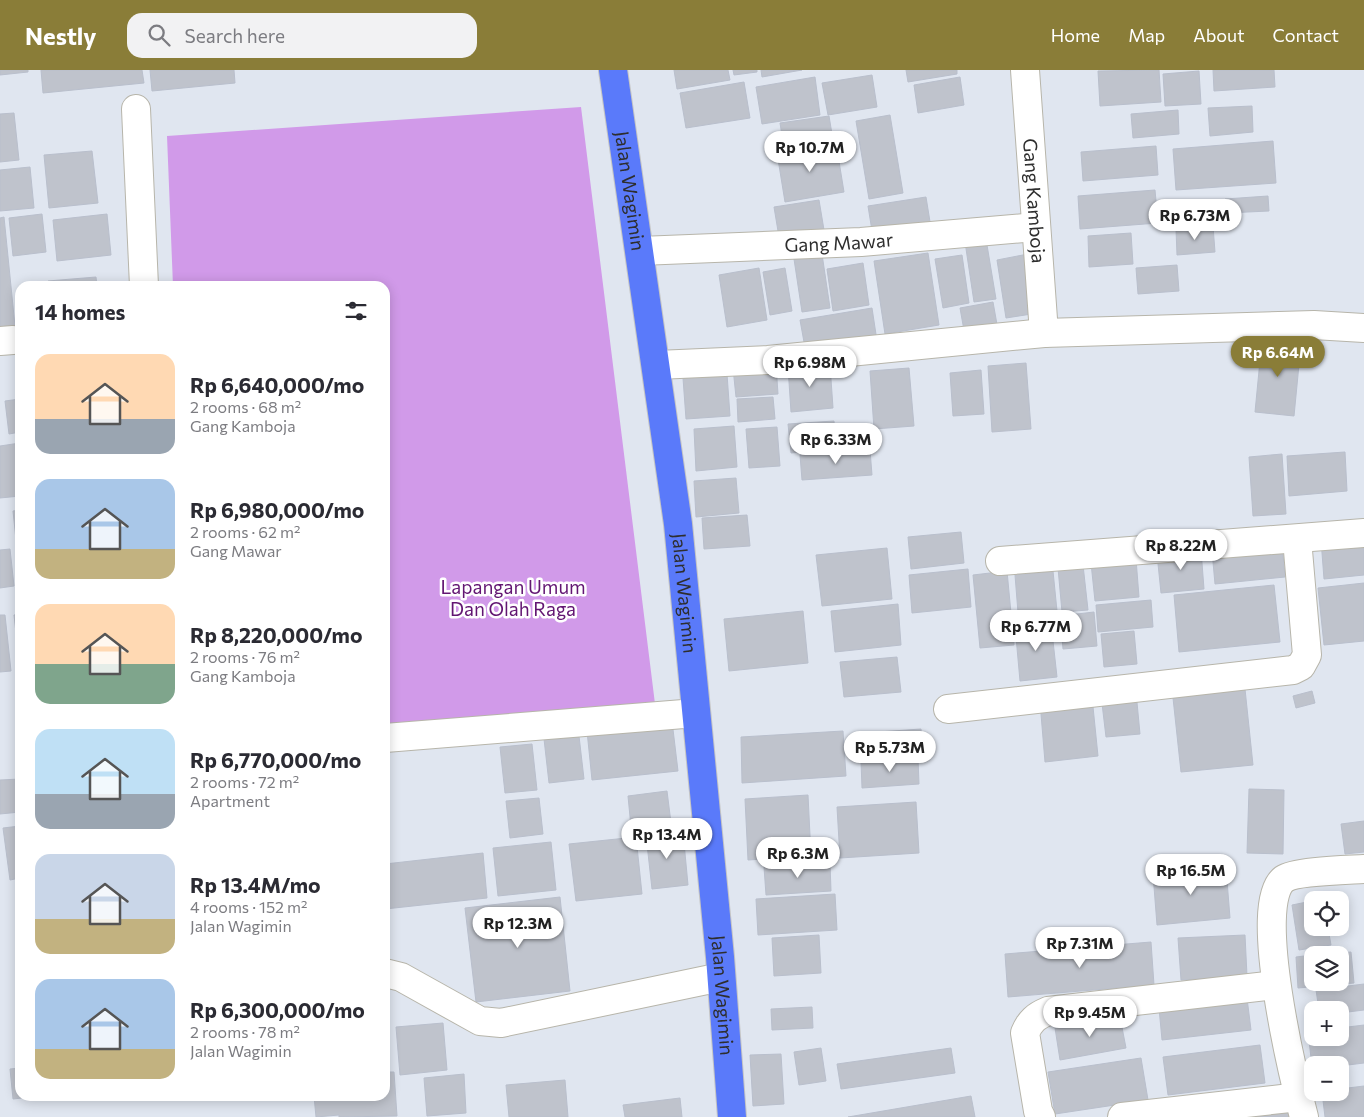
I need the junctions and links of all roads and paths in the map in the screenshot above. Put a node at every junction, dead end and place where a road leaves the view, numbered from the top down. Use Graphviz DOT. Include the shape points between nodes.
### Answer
graph roads {
  1 [pos="613,70"];
  2 [pos="1025,70"];
  3 [pos="136,109"];
  4 [pos="1036,227"];
  5 [pos="640,251"];
  6 [pos="144,281"];
  7 [pos="1364,328"];
  8 [pos="1044,333"];
  9 [pos="657,365"];
  10 [pos="1364,532"];
  11 [pos="1297,539"];
  12 [pos="1000,561"];
  13 [pos="948,709"];
  14 [pos="696,712"];
  15 [pos="390,738"];
  16 [pos="1364,869"];
  17 [pos="390,974"];
  18 [pos="721,977"];
  19 [pos="1276,984"];
  20 [pos="1301,1107"];
  21 [pos="732,1117"];
  22 [pos="1041,1117"];
  23 [pos="1122,1117"];
  1 -- 5 [label="main road, Jalan Wagimin"];
  2 -- 4 [label="street, Gang Kamboja"];
  3 -- 6 [label="street"];
  4 -- 5 [label="street, Gang Mawar" via="861,242"];
  4 -- 8 [label="street, Gang Kamboja"];
  5 -- 9 [label="main road, Jalan Wagimin"];
  7 -- 8 [label="street" via="1314,325"];
  8 -- 9 [label="street" via="778,360"];
  9 -- 14 [label="main road, Jalan Wagimin" via="678,524"];
  10 -- 11 [label="street"];
  11 -- 12 [label="street"];
  11 -- 13 [label="street" via="1307,655 1301,666 1293,670"];
  14 -- 15 [label="street"];
  14 -- 18 [label="main road, Jalan Wagimin"];
  16 -- 19 [label="street" via="1284,879 1275,892 1271,910"];
  17 -- 18 [label="street" via="401,977 480,1021 501,1023"];
  18 -- 21 [label="main road, Jalan Wagimin"];
  19 -- 20 [label="street"];
  19 -- 22 [label="street" via="1048,1011 1037,1015 1025,1033"];
  20 -- 23 [label="street"];
}
